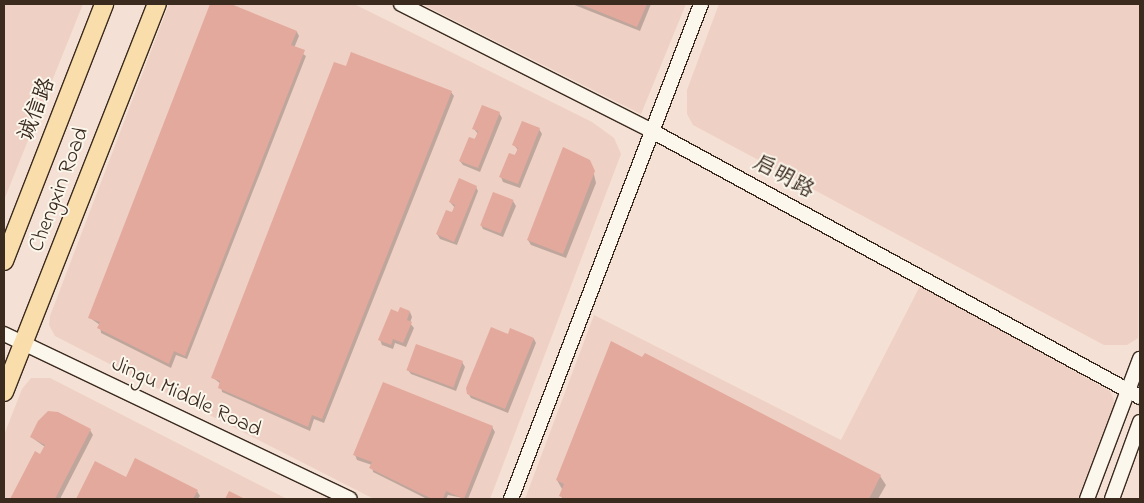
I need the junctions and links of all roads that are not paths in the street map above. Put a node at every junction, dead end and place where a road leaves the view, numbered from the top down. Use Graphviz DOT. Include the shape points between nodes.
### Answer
graph roads {
  1 [pos="104,4"];
  2 [pos="157,4"];
  3 [pos="401,4"];
  4 [pos="701,4"];
  5 [pos="650,130"];
  6 [pos="4,260"];
  7 [pos="4,334"];
  8 [pos="24,344"];
  9 [pos="1140,359"];
  10 [pos="1127,390"];
  11 [pos="4,392"];
  12 [pos="1140,397"];
  13 [pos="1140,422"];
  14 [pos="350,499"];
  15 [pos="511,499"];
  16 [pos="1087,499"];
  17 [pos="1112,499"];
  1 -- 6 [label="main road, 诚信路"];
  2 -- 8 [label="main road, Chengxin Road"];
  3 -- 5 [label="street, 启明路"];
  4 -- 5 [label="street"];
  5 -- 10 [label="street, 启明路"];
  5 -- 15 [label="street"];
  7 -- 8 [label="street, Jingu Middle Road"];
  8 -- 11 [label="main road, Chengxin Road"];
  8 -- 14 [label="street, Jingu Middle Road"];
  9 -- 10 [label="street"];
  10 -- 12 [label="street, 启明路"];
  10 -- 16 [label="street"];
  13 -- 17 [label="street"];
}
